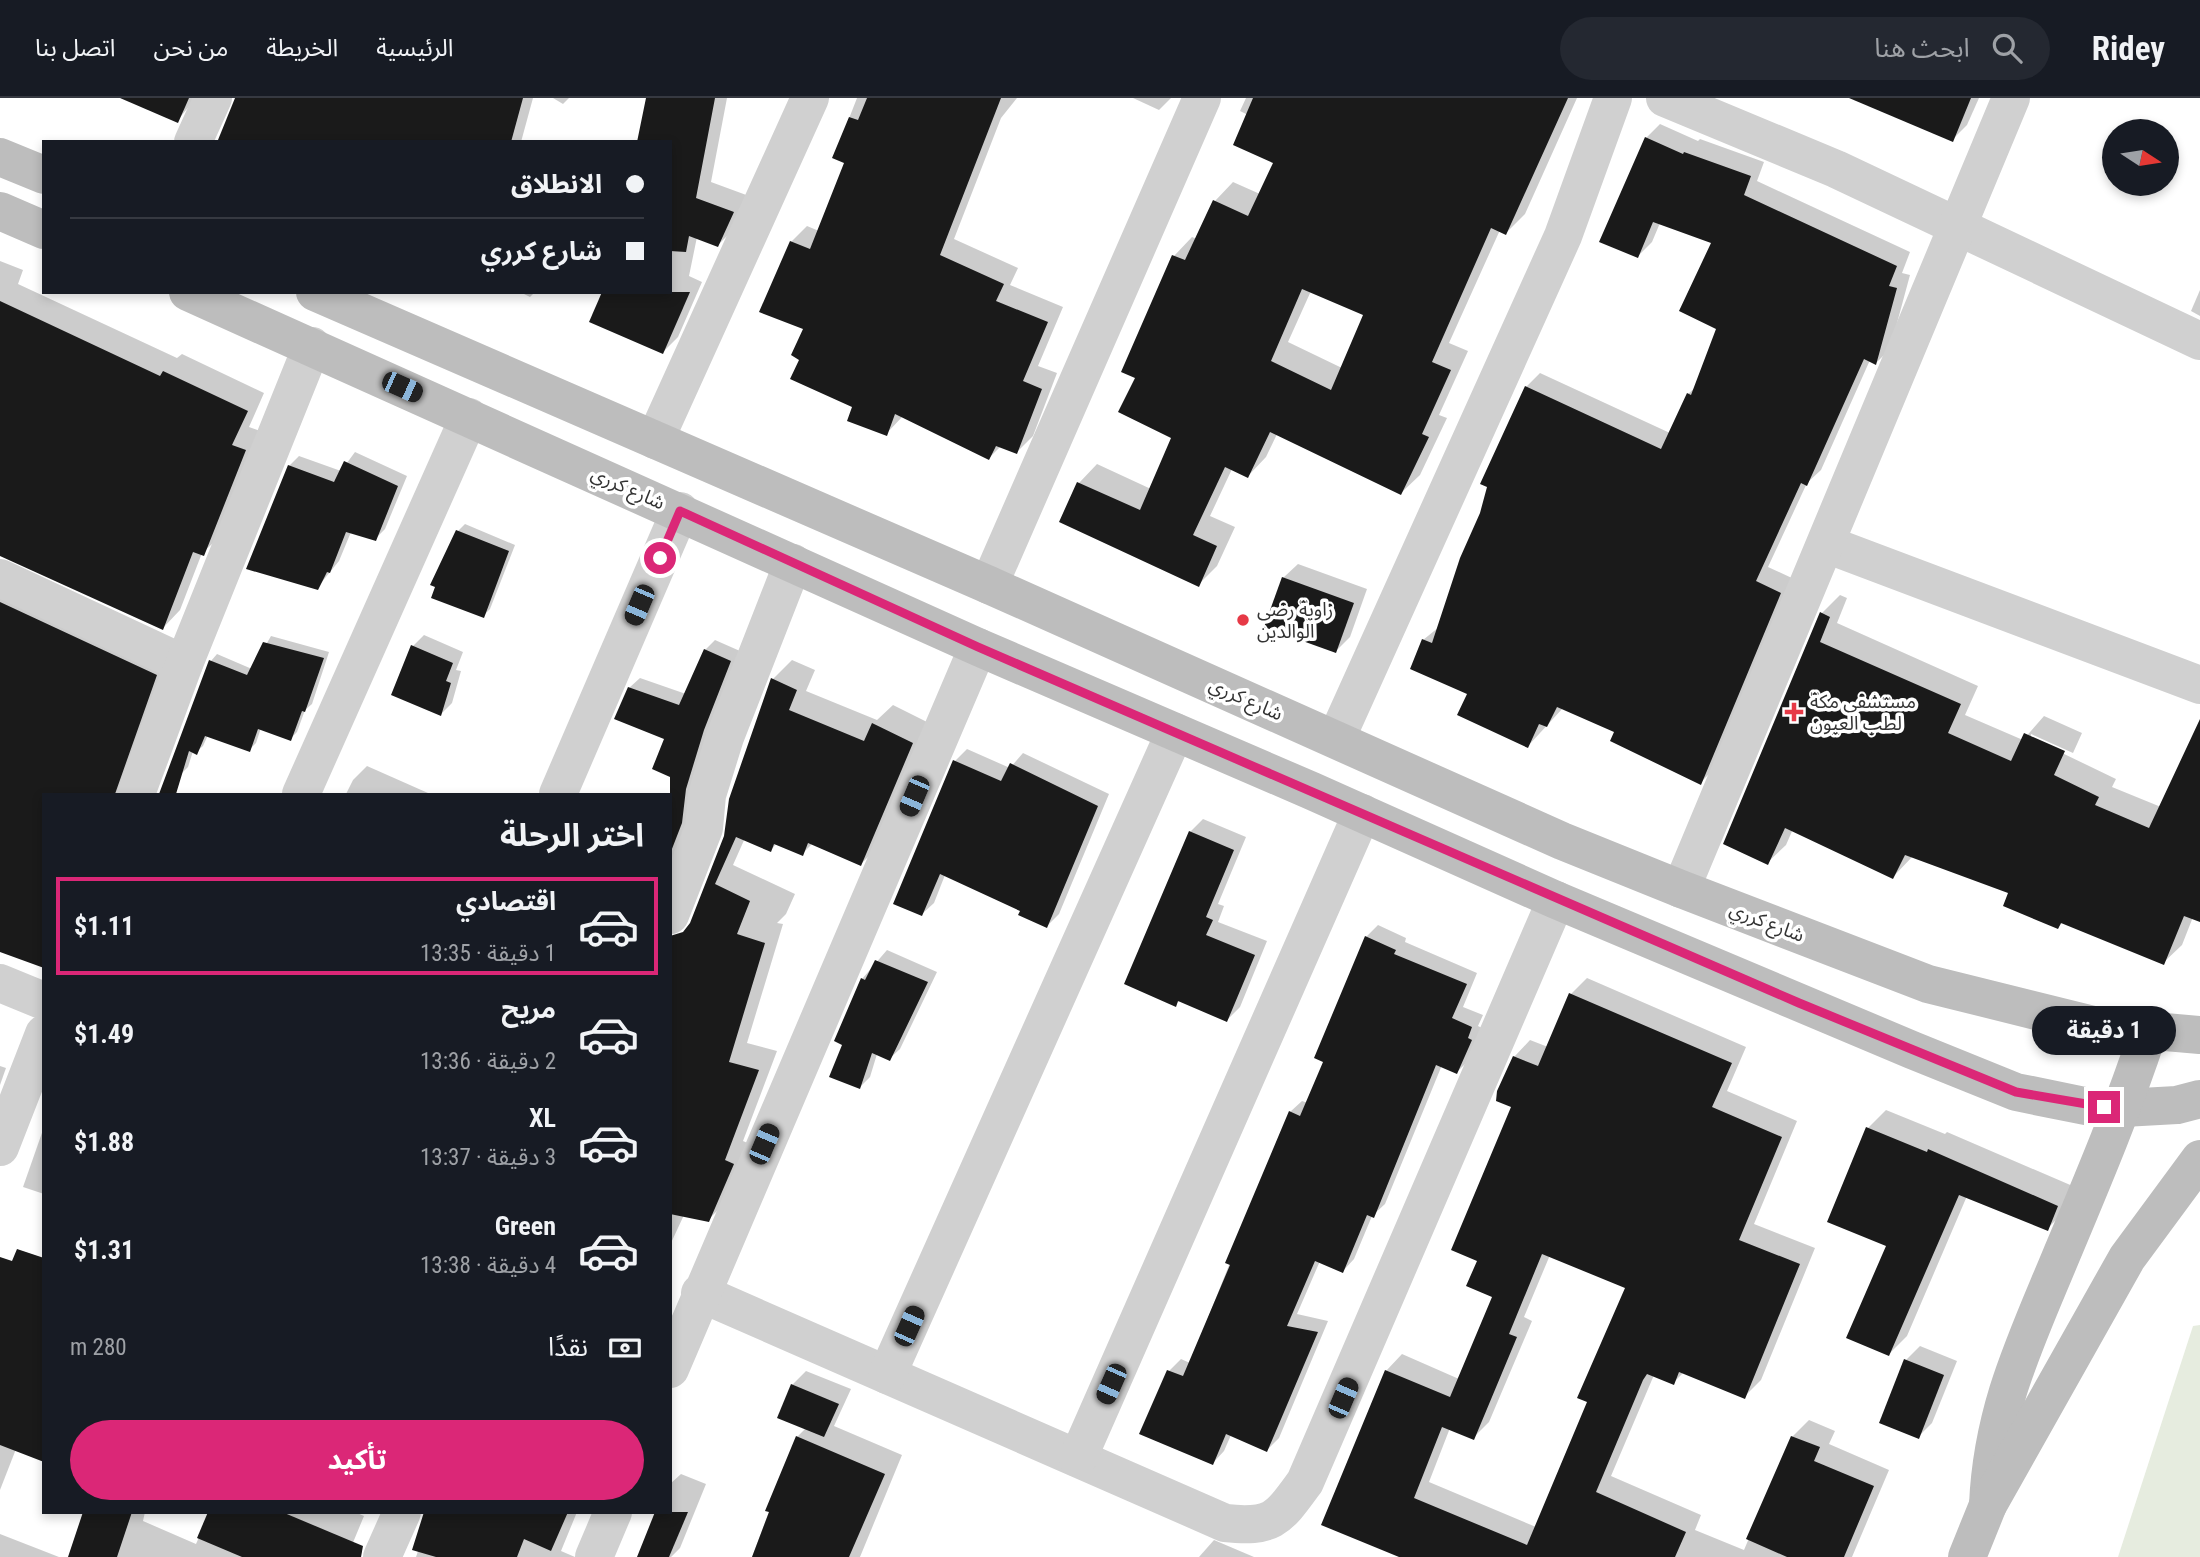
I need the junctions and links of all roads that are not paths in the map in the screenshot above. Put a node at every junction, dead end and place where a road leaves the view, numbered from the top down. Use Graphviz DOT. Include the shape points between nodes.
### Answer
graph roads {
  1 [pos="213,98"];
  2 [pos="810,98"];
  3 [pos="1202,98"];
  4 [pos="1614,98"];
  5 [pos="1665,98"];
  6 [pos="2011,98"];
  7 [pos="194,140"];
  8 [pos="0,157"];
  9 [pos="42,174"];
  10 [pos="0,211"];
  11 [pos="1956,226"];
  12 [pos="42,229"];
  13 [pos="193,294"];
  14 [pos="320,294"];
  15 [pos="2200,341"];
  16 [pos="312,346"];
  17 [pos="469,418"];
  18 [pos="655,440"];
  19 [pos="680,511"];
  20 [pos="1826,544"];
  21 [pos="793,563"];
  22 [pos="0,578"];
  23 [pos="989,585"];
  24 [pos="978,647"];
  25 [pos="184,664"];
  26 [pos="2200,685"];
  27 [pos="1175,732"];
  28 [pos="1336,739"];
  29 [pos="136,793"];
  30 [pos="301,793"];
  31 [pos="558,793"];
  32 [pos="1362,813"];
  33 [pos="1681,889"];
  34 [pos="1556,900"];
  35 [pos="672,910"];
  36 [pos="0,983"];
  37 [pos="42,1001"];
  38 [pos="2148,1033"];
  39 [pos="2200,1035"];
  40 [pos="42,1039"];
  41 [pos="2200,1099"];
  42 [pos="2123,1108"];
  43 [pos="0,1147"];
  44 [pos="2200,1159"];
  45 [pos="701,1293"];
  46 [pos="672,1364"];
  47 [pos="887,1375"];
  48 [pos="1078,1458"];
  49 [pos="1988,1506"];
  50 [pos="401,1514"];
  51 [pos="612,1514"];
  52 [pos="382,1557"];
  53 [pos="594,1557"];
  54 [pos="1968,1557"];
  1 -- 7 [label="street"];
  2 -- 18 [label="street"];
  3 -- 23 [label="street"];
  4 -- 28 [label="street" via="1563,236"];
  5 -- 11 [label="street" via="1836,169"];
  6 -- 11 [label="street"];
  8 -- 9 [label="main road"];
  10 -- 12 [label="main road"];
  11 -- 15 [label="street"];
  11 -- 20 [label="street"];
  13 -- 16 [label="main road, شارع كرري"];
  14 -- 18 [label="main road, شارع كرري"];
  16 -- 17 [label="main road, شارع كرري"];
  16 -- 25 [label="street"];
  17 -- 19 [label="main road, شارع كرري"];
  17 -- 30 [label="street"];
  18 -- 23 [label="main road, شارع كرري"];
  19 -- 21 [label="main road, شارع كرري"];
  19 -- 31 [label="street"];
  20 -- 26 [label="street"];
  20 -- 33 [label="street"];
  21 -- 24 [label="main road, شارع كرري"];
  21 -- 35 [label="street" via="725,737 706,796 704,828"];
  22 -- 25 [label="street"];
  23 -- 28 [label="main road, شارع كرري"];
  24 -- 27 [label="main road, شارع كرري"];
  24 -- 45 [label="street"];
  25 -- 29 [label="street"];
  27 -- 32 [label="main road, شارع كرري"];
  27 -- 47 [label="street"];
  28 -- 33 [label="main road, شارع كرري"];
  32 -- 34 [label="main road, شارع كرري"];
  32 -- 48 [label="street"];
  33 -- 38 [label="main road, شارع كرري" via="1928,984 2045,1015"];
  34 -- 42 [label="main road, شارع كرري" via="2016,1092 2085,1106"];
  34 -- 48 [label="street" via="1332,1423 1305,1482 1283,1512 1258,1527 1226,1523"];
  36 -- 37 [label="street"];
  38 -- 39 [label="main road, شارع كرري"];
  38 -- 42 [label="main road"];
  40 -- 43 [label="street"];
  41 -- 42 [label="main road, شارع كرري"];
  42 -- 49 [label="main road" via="2011,1377 1990,1460"];
  44 -- 49 [label="main road" via="2127,1258"];
  45 -- 46 [label="street"];
  45 -- 47 [label="street"];
  47 -- 48 [label="street"];
  49 -- 54 [label="main road"];
  50 -- 52 [label="street"];
  51 -- 53 [label="street"];
}
